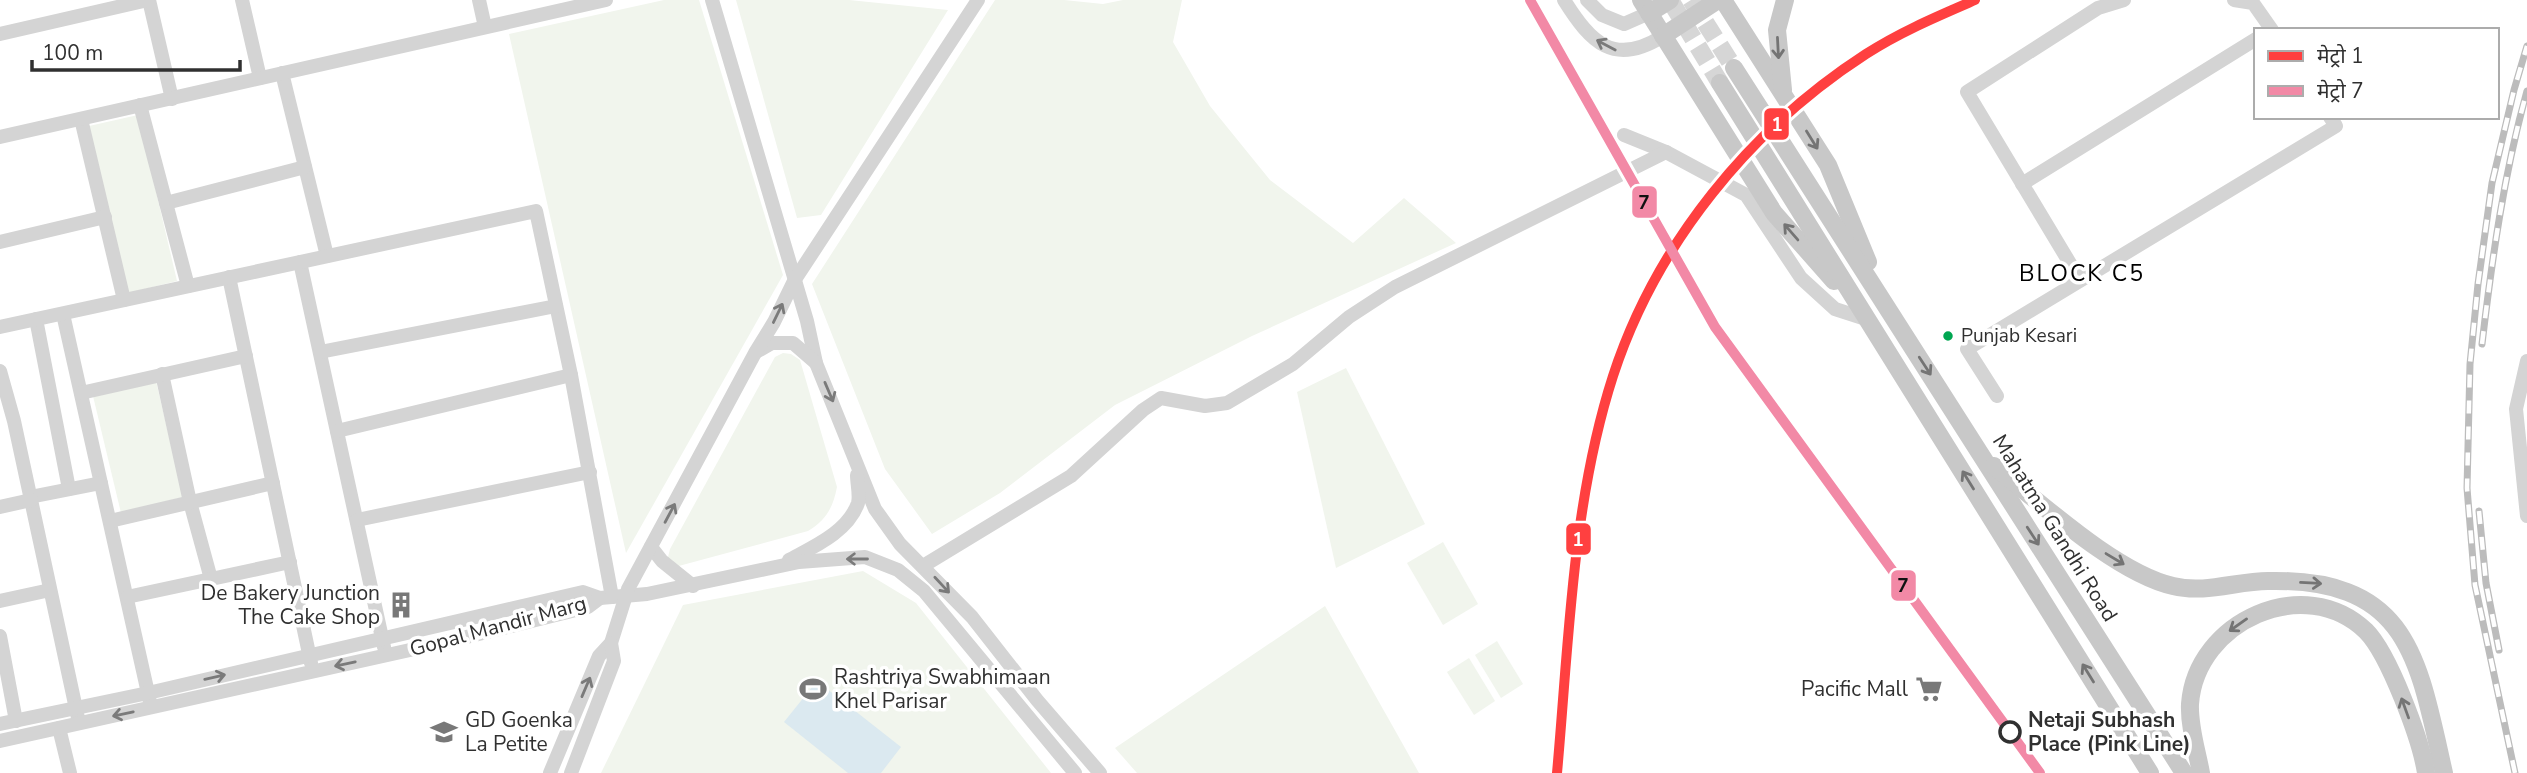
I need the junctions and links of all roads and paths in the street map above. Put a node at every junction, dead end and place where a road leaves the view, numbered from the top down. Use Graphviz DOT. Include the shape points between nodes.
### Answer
graph roads {
  1 [pos="149,0"];
  2 [pos="242,0"];
  3 [pos="479,0"];
  4 [pos="606,0"];
  5 [pos="712,0"];
  6 [pos="978,0"];
  7 [pos="1564,0"];
  8 [pos="1587,0"];
  9 [pos="1670,0"];
  10 [pos="1720,0"];
  11 [pos="1785,0"];
  12 [pos="2124,0"];
  13 [pos="2234,0"];
  14 [pos="2251,1"];
  15 [pos="1645,6"];
  16 [pos="485,27"];
  17 [pos="2271,28"];
  18 [pos="0,34"];
  19 [pos="1663,36"];
  20 [pos="2254,40"];
  21 [pos="1734,68"];
  22 [pos="282,73"];
  23 [pos="260,78"];
  24 [pos="1720,83"];
  25 [pos="1784,97"];
  26 [pos="172,99"];
  27 [pos="140,105"];
  28 [pos="81,119"];
  29 [pos="2331,119"];
  30 [pos="1624,135"];
  31 [pos="0,137"];
  32 [pos="1666,152"];
  33 [pos="305,167"];
  34 [pos="2022,184"];
  35 [pos="166,203"];
  36 [pos="105,218"];
  37 [pos="0,242"];
  38 [pos="327,256"];
  39 [pos="300,262"];
  40 [pos="229,277"];
  41 [pos="2080,280"];
  42 [pos="794,281"];
  43 [pos="188,286"];
  44 [pos="124,300"];
  45 [pos="556,306"];
  46 [pos="1888,309"];
  47 [pos="63,314"];
  48 [pos="36,319"];
  49 [pos="1868,320"];
  50 [pos="0,327"];
  51 [pos="320,352"];
  52 [pos="755,353"];
  53 [pos="246,356"];
  54 [pos="2527,361"];
  55 [pos="816,363"];
  56 [pos="0,371"];
  57 [pos="162,374"];
  58 [pos="571,375"];
  59 [pos="81,393"];
  60 [pos="1997,396"];
  61 [pos="7,422"];
  62 [pos="337,431"];
  63 [pos="855,456"];
  64 [pos="1983,458"];
  65 [pos="590,472"];
  66 [pos="101,483"];
  67 [pos="273,483"];
  68 [pos="69,489"];
  69 [pos="31,499"];
  70 [pos="190,502"];
  71 [pos="0,507"];
  72 [pos="2527,516"];
  73 [pos="357,520"];
  74 [pos="110,521"];
  75 [pos="651,547"];
  76 [pos="290,562"];
  77 [pos="923,566"];
  78 [pos="774,568"];
  79 [pos="211,579"];
  80 [pos="693,586"];
  81 [pos="50,590"];
  82 [pos="127,597"];
  83 [pos="613,597"];
  84 [pos="0,601"];
  85 [pos="383,639"];
  86 [pos="611,643"];
  87 [pos="1,645"];
  88 [pos="386,655"];
  89 [pos="310,656"];
  90 [pos="313,671"];
  91 [pos="148,693"];
  92 [pos="1037,700"];
  93 [pos="76,708"];
  94 [pos="152,708"];
  95 [pos="1024,712"];
  96 [pos="16,721"];
  97 [pos="79,723"];
  98 [pos="0,724"];
  99 [pos="59,728"];
  100 [pos="0,741"];
  101 [pos="2200,767"];
  102 [pos="69,773"];
  103 [pos="550,773"];
  104 [pos="571,773"];
  105 [pos="1075,773"];
  106 [pos="1100,773"];
  107 [pos="2150,773"];
  108 [pos="2184,773"];
  109 [pos="2426,773"];
  110 [pos="2444,773"];
  1 -- 18 [label="street"];
  1 -- 26 [label="street"];
  2 -- 23 [label="street"];
  3 -- 16 [label="street"];
  4 -- 16 [label="street"];
  5 -- 42 [label="street"];
  6 -- 42 [label="street"];
  19 -- 7 [label="street, one-way" via="1629,51 1611,50 1586,33"];
  8 -- 15 [label="street" via="1602,15 1624,24"];
  9 -- 15 [label="main road"];
  10 -- 19 [label="main road"];
  10 -- 25 [label="main road"];
  11 -- 25 [label="main road, one-way" via="1777,30"];
  12 -- 34 [label="street" via="2098,8 1967,92"];
  13 -- 14 [label="street"];
  14 -- 17 [label="street"];
  15 -- 19 [label="main road"];
  16 -- 22 [label="street"];
  49 -- 19 [label="main road, one-way" via="1774,214"];
  20 -- 34 [label="street"];
  21 -- 46 [label="main road"];
  22 -- 23 [label="street"];
  22 -- 33 [label="street"];
  23 -- 26 [label="street"];
  24 -- 49 [label="main road"];
  25 -- 46 [label="main road, one-way" via="1828,165"];
  26 -- 27 [label="street"];
  27 -- 28 [label="street"];
  27 -- 35 [label="street"];
  28 -- 31 [label="street"];
  28 -- 36 [label="street"];
  29 -- 41 [label="street" via="2336,126"];
  30 -- 32 [label="street"];
  32 -- 49 [label="street" via="1745,195 1801,278 1836,309"];
  32 -- 77 [label="street" via="1395,287 1349,317 1293,364 1227,403 1205,407 1161,398 1071,475"];
  33 -- 35 [label="street"];
  33 -- 38 [label="street"];
  34 -- 41 [label="street"];
  35 -- 43 [label="street"];
  36 -- 37 [label="street"];
  36 -- 44 [label="street"];
  38 -- 39 [label="street"];
  38 -- 45 [label="street" via="536,211"];
  39 -- 40 [label="street"];
  39 -- 51 [label="street"];
  40 -- 43 [label="street"];
  40 -- 53 [label="street"];
  41 -- 60 [label="street" via="1967,349"];
  52 -- 42 [label="street, one-way"];
  42 -- 55 [label="street"];
  43 -- 44 [label="street"];
  44 -- 47 [label="street"];
  45 -- 51 [label="street"];
  45 -- 58 [label="street"];
  46 -- 64 [label="main road, Mahatma Gandhi Road, one-way"];
  47 -- 48 [label="street"];
  47 -- 59 [label="street"];
  48 -- 50 [label="street"];
  48 -- 68 [label="street"];
  107 -- 49 [label="main road, one-way"];
  51 -- 62 [label="street"];
  52 -- 55 [label="street" via="772,343 793,343"];
  75 -- 52 [label="street, one-way"];
  53 -- 57 [label="street"];
  53 -- 67 [label="street"];
  54 -- 72 [label="street" via="2516,409"];
  55 -- 63 [label="street, one-way"];
  56 -- 61 [label="street"];
  57 -- 59 [label="street"];
  57 -- 70 [label="street"];
  58 -- 62 [label="street"];
  58 -- 65 [label="street"];
  59 -- 66 [label="street"];
  61 -- 69 [label="street"];
  62 -- 73 [label="street"];
  63 -- 77 [label="street" via="875,509"];
  63 -- 78 [label="street" via="859,502 845,524"];
  64 -- 108 [label="main road, Mahatma Gandhi Road, one-way"];
  64 -- 110 [label="main road, one-way" via="2108,555 2147,577 2175,587 2217,588 2266,580 2323,584 2370,602 2395,625 2411,655 2427,699"];
  65 -- 73 [label="street"];
  65 -- 83 [label="street"];
  66 -- 68 [label="street"];
  66 -- 74 [label="street"];
  67 -- 70 [label="street"];
  67 -- 76 [label="street"];
  68 -- 69 [label="street"];
  69 -- 71 [label="street"];
  69 -- 81 [label="street"];
  70 -- 74 [label="street"];
  70 -- 79 [label="street"];
  73 -- 85 [label="street"];
  74 -- 82 [label="street"];
  75 -- 80 [label="street"];
  75 -- 83 [label="street"];
  76 -- 79 [label="street"];
  76 -- 89 [label="street"];
  77 -- 92 [label="street, one-way" via="972,617"];
  78 -- 80 [label="street"];
  95 -- 78 [label="street, one-way" via="924,591 898,570 865,557"];
  79 -- 82 [label="street"];
  80 -- 83 [label="street"];
  81 -- 84 [label="street"];
  81 -- 93 [label="street"];
  82 -- 91 [label="street"];
  83 -- 85 [label="street, Gopal Mandir Marg" via="583,592"];
  83 -- 86 [label="street"];
  83 -- 88 [label="street, Gopal Mandir Marg"];
  85 -- 88 [label="street"];
  85 -- 89 [label="street, Gopal Mandir Marg"];
  103 -- 86 [label="street, one-way" via="598,656"];
  86 -- 104 [label="street" via="614,661"];
  87 -- 96 [label="street"];
  88 -- 90 [label="street, Gopal Mandir Marg, one-way"];
  89 -- 90 [label="street"];
  91 -- 89 [label="street, Gopal Mandir Marg, one-way"];
  90 -- 94 [label="street, Gopal Mandir Marg"];
  91 -- 93 [label="street, Gopal Mandir Marg"];
  91 -- 94 [label="street"];
  92 -- 95 [label="street"];
  92 -- 106 [label="street"];
  93 -- 96 [label="street, Gopal Mandir Marg"];
  93 -- 97 [label="street"];
  94 -- 97 [label="street, Gopal Mandir Marg, one-way"];
  95 -- 105 [label="street"];
  96 -- 98 [label="street, Gopal Mandir Marg"];
  97 -- 99 [label="street, Gopal Mandir Marg"];
  99 -- 100 [label="street, Gopal Mandir Marg"];
  99 -- 102 [label="street"];
  109 -- 101 [label="main road, one-way" via="2406,708 2378,646 2353,620 2302,603 2256,613 2231,629 2211,650 2197,676 2190,704"];
}
